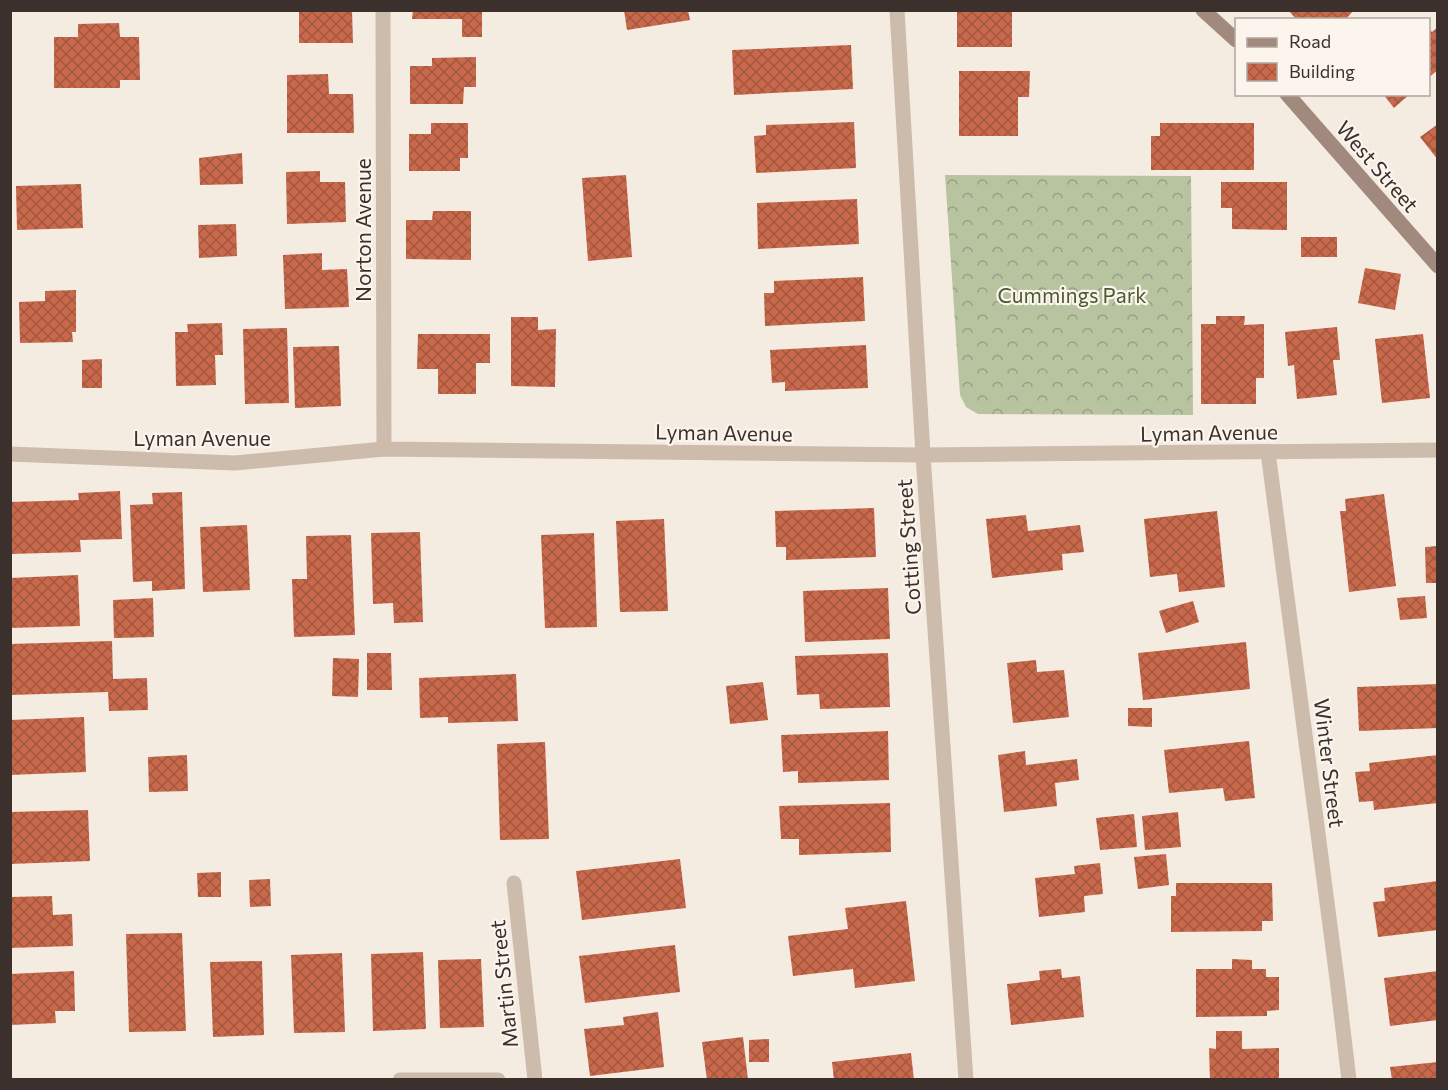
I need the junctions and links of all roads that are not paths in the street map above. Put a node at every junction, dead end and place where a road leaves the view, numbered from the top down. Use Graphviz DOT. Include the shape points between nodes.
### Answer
graph roads {
  1 [pos="382,10"];
  2 [pos="897,10"];
  3 [pos="1203,10"];
  4 [pos="1235,39"];
  5 [pos="1289,96"];
  6 [pos="1437,266"];
  7 [pos="384,449"];
  8 [pos="1437,450"];
  9 [pos="1268,452"];
  10 [pos="10,454"];
  11 [pos="923,455"];
  12 [pos="514,883"];
  13 [pos="400,1080"];
  14 [pos="498,1080"];
  15 [pos="535,1080"];
  16 [pos="966,1080"];
  17 [pos="1348,1080"];
  1 -- 7 [label="street, Norton Avenue"];
  2 -- 11 [label="street, Cotting Street"];
  3 -- 4 [label="street"];
  5 -- 6 [label="street, West Street"];
  7 -- 10 [label="street, Lyman Avenue" via="235,462"];
  7 -- 11 [label="street, Lyman Avenue"];
  8 -- 9 [label="street, Lyman Avenue"];
  9 -- 11 [label="street, Lyman Avenue"];
  9 -- 17 [label="street, Winter Street"];
  11 -- 16 [label="street, Cotting Street"];
  12 -- 15 [label="street, Martin Street"];
  13 -- 14 [label="street"];
}
